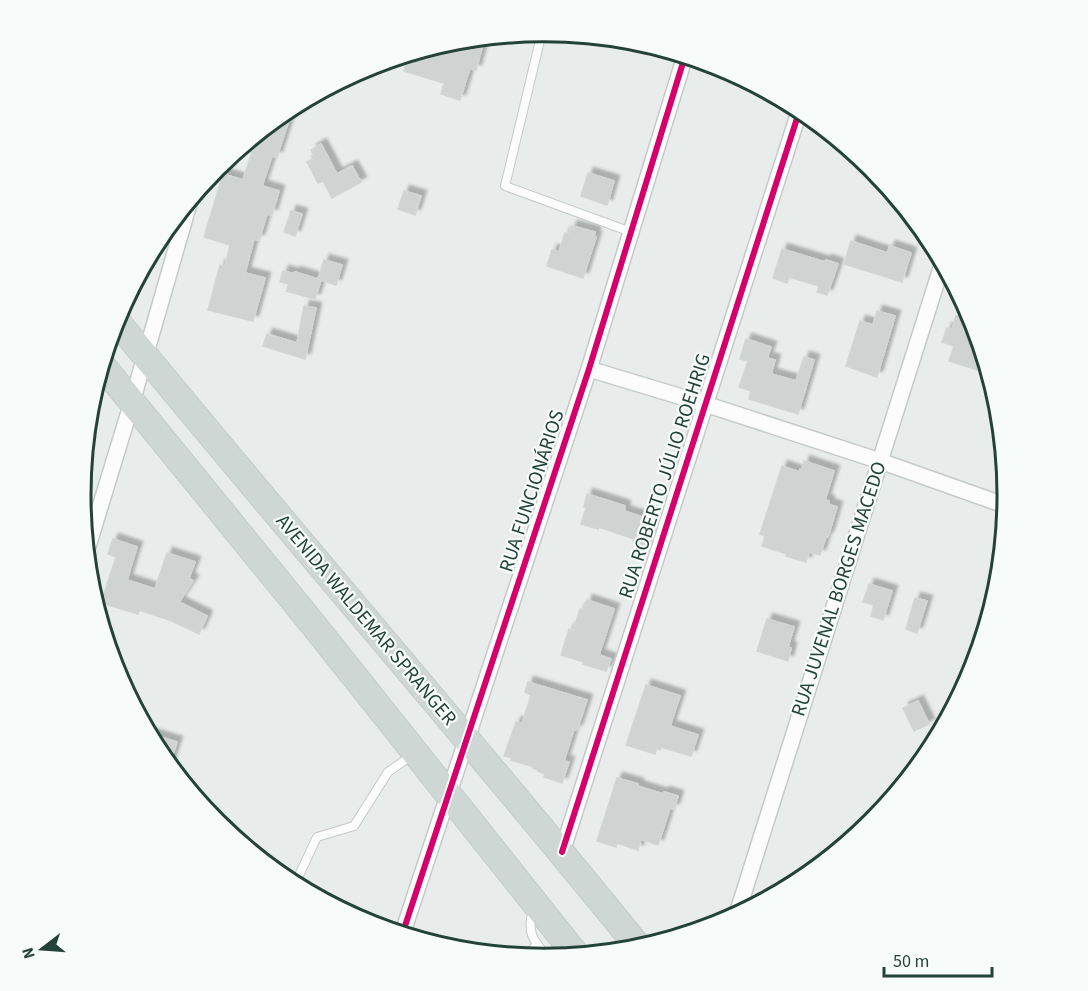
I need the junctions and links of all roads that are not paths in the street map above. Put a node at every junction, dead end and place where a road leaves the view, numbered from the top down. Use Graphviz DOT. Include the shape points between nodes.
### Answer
graph roads {
  1 [pos="540,42"];
  2 [pos="684,64"];
  3 [pos="797,119"];
  4 [pos="185,218"];
  5 [pos="632,232"];
  6 [pos="939,273"];
  7 [pos="123,329"];
  8 [pos="144,355"];
  9 [pos="589,369"];
  10 [pos="108,372"];
  11 [pos="132,402"];
  12 [pos="705,404"];
  13 [pos="880,461"];
  14 [pos="998,503"];
  15 [pos="92,534"];
  16 [pos="345,596"];
  17 [pos="316,628"];
  18 [pos="467,739"];
  19 [pos="416,752"];
  20 [pos="449,794"];
  21 [pos="562,852"];
  22 [pos="298,877"];
  23 [pos="534,904"];
  24 [pos="740,904"];
  25 [pos="405,927"];
  26 [pos="633,940"];
  27 [pos="537,943"];
  28 [pos="570,948"];
  29 [pos="533,949"];
  30 [pos="541,949"];
  1 -- 5 [label="lane" via="505,186"];
  2 -- 5 [label="street, RUA FUNCIONÁRIOS"];
  3 -- 12 [label="street, RUA ROBERTO JÚLIO ROEHRIG"];
  4 -- 8 [label="street"];
  5 -- 9 [label="street, RUA FUNCIONÁRIOS"];
  6 -- 13 [label="street, RUA JUVENAL BORGES MACEDO"];
  7 -- 8 [label="main road, AVENIDA WALDEMAR SPRANGER"];
  8 -- 11 [label="street"];
  8 -- 16 [label="main road, AVENIDA WALDEMAR SPRANGER"];
  9 -- 12 [label="street"];
  9 -- 18 [label="street, RUA FUNCIONÁRIOS"];
  10 -- 11 [label="main road"];
  11 -- 15 [label="street"];
  11 -- 17 [label="main road"];
  12 -- 13 [label="street"];
  12 -- 21 [label="street, RUA ROBERTO JÚLIO ROEHRIG"];
  13 -- 14 [label="street"];
  13 -- 24 [label="street, RUA JUVENAL BORGES MACEDO"];
  16 -- 17 [label="main road"];
  16 -- 18 [label="main road, AVENIDA WALDEMAR SPRANGER"];
  17 -- 19 [label="main road"];
  18 -- 20 [label="street, RUA FUNCIONÁRIOS"];
  18 -- 21 [label="main road, AVENIDA WALDEMAR SPRANGER"];
  19 -- 20 [label="main road"];
  19 -- 22 [label="lane" via="388,772 354,826 317,837"];
  20 -- 23 [label="main road"];
  20 -- 25 [label="street, RUA FUNCIONÁRIOS"];
  21 -- 26 [label="main road, AVENIDA WALDEMAR SPRANGER"];
  23 -- 27 [label="lane" via="529,923"];
  23 -- 28 [label="main road"];
  27 -- 29 [label="lane"];
  27 -- 30 [label="lane"];
}
